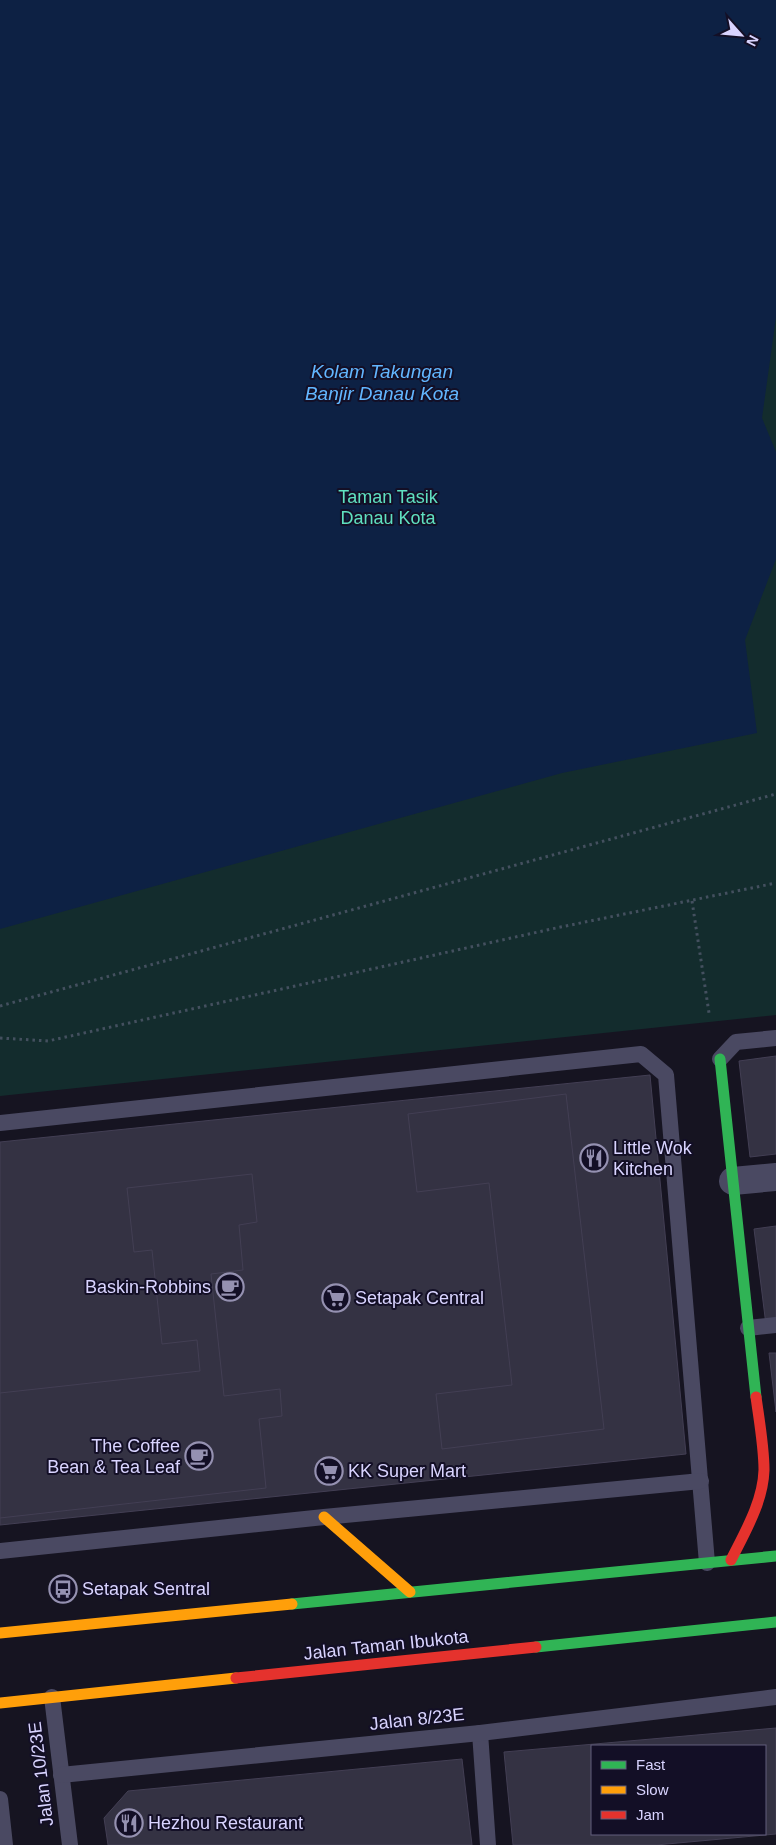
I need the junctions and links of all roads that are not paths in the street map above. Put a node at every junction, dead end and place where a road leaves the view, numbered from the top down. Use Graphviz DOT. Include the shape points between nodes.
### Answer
graph roads {
  1 [pos="776,1038"];
  2 [pos="720,1059"];
  3 [pos="0,1123"];
  4 [pos="776,1177"];
  5 [pos="733,1181"];
  6 [pos="776,1325"];
  7 [pos="748,1328"];
  8 [pos="770,1473"];
  9 [pos="701,1481"];
  10 [pos="324,1517"];
  11 [pos="0,1551"];
  12 [pos="776,1556"];
  13 [pos="731,1560"];
  14 [pos="707,1563"];
  15 [pos="410,1592"];
  16 [pos="776,1622"];
  17 [pos="0,1633"];
  18 [pos="776,1697"];
  19 [pos="52,1698"];
  20 [pos="0,1703"];
  21 [pos="480,1733"];
  22 [pos="61,1775"];
  23 [pos="0,1799"];
  24 [pos="5,1845"];
  25 [pos="70,1845"];
  26 [pos="488,1845"];
  1 -- 2 [label="lane" via="736,1042"];
  2 -- 5 [label="main road"];
  3 -- 9 [label="lane" via="641,1054 666,1075"];
  4 -- 5 [label="street"];
  5 -- 7 [label="main road"];
  6 -- 7 [label="lane"];
  7 -- 8 [label="main road"];
  8 -- 13 [label="main road"];
  9 -- 10 [label="lane"];
  9 -- 14 [label="lane"];
  10 -- 11 [label="lane"];
  10 -- 15 [label="main road"];
  12 -- 13 [label="main road"];
  13 -- 14 [label="main road"];
  14 -- 15 [label="main road"];
  15 -- 17 [label="main road"];
  16 -- 19 [label="main road, Jalan Taman Ibukota"];
  18 -- 21 [label="lane, Jalan 8/23E"];
  19 -- 20 [label="main road, Jalan Taman Ibukota"];
  19 -- 22 [label="lane, Jalan 10/23E"];
  21 -- 22 [label="lane, Jalan 8/23E"];
  21 -- 26 [label="lane"];
  22 -- 25 [label="lane, Jalan 10/23E"];
  23 -- 24 [label="lane"];
}
